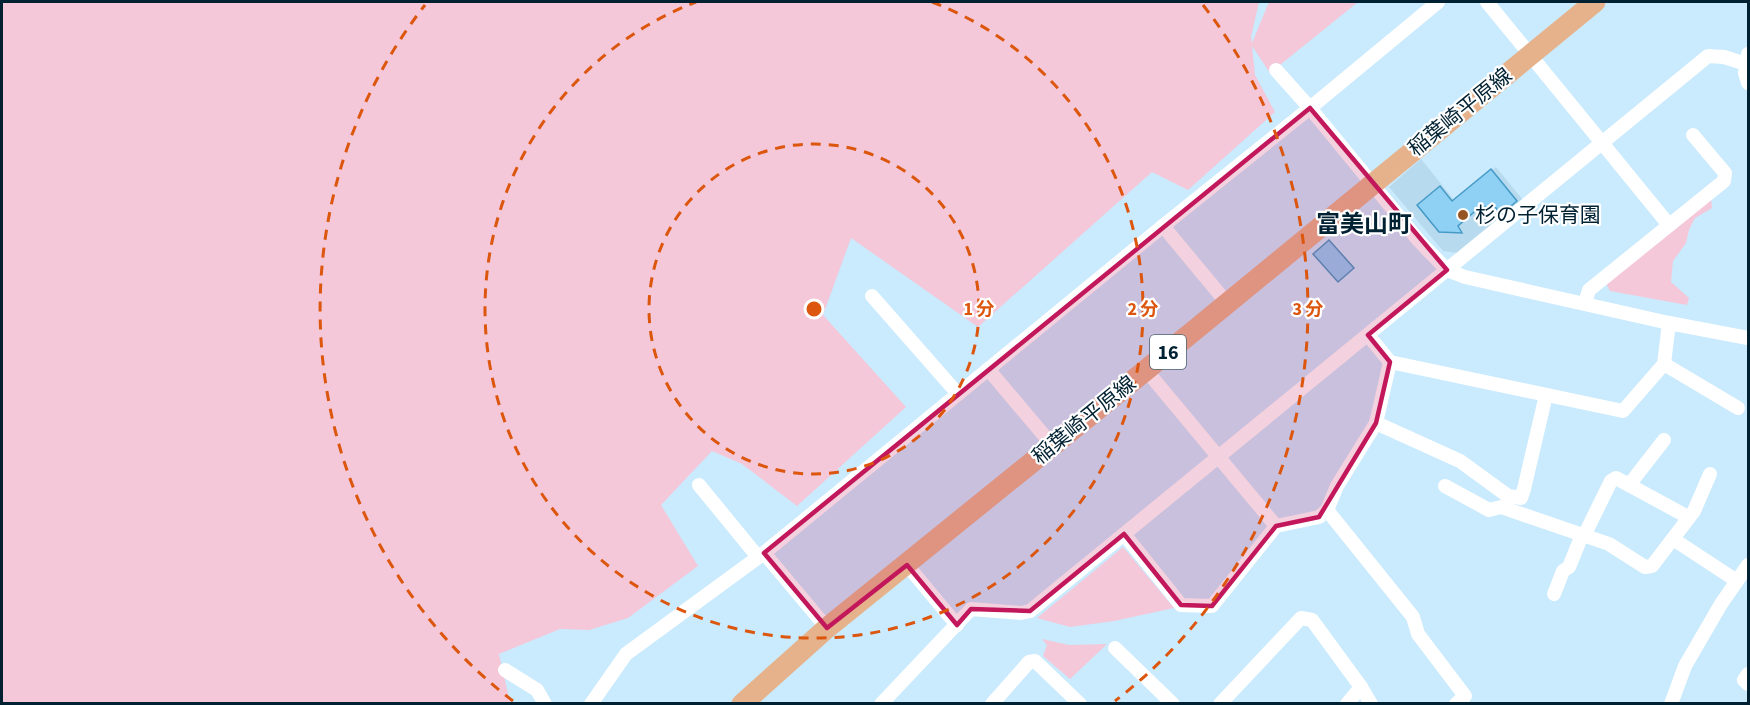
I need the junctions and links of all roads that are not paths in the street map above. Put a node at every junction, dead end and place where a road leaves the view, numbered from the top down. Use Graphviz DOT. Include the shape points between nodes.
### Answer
graph roads {
  1 [pos="1438,2"];
  2 [pos="1487,2"];
  3 [pos="1595,2"];
  4 [pos="1530,55"];
  5 [pos="1747,59"];
  6 [pos="1276,70"];
  7 [pos="1749,83"];
  8 [pos="1310,108"];
  9 [pos="1693,135"];
  10 [pos="1602,144"];
  11 [pos="1371,184"];
  12 [pos="1669,225"];
  13 [pos="1163,226"];
  14 [pos="1447,270"];
  15 [pos="872,296"];
  16 [pos="1227,303"];
  17 [pos="1585,303"];
  18 [pos="1670,323"];
  19 [pos="1368,335"];
  20 [pos="1749,338"];
  21 [pos="1390,362"];
  22 [pos="1664,364"];
  23 [pos="988,369"];
  24 [pos="1146,370"];
  25 [pos="958,394"];
  26 [pos="1546,395"];
  27 [pos="1738,408"];
  28 [pos="1376,423"];
  29 [pos="1664,440"];
  30 [pos="1053,446"];
  31 [pos="1218,457"];
  32 [pos="1710,474"];
  33 [pos="699,485"];
  34 [pos="1629,485"];
  35 [pos="1445,486"];
  36 [pos="1327,510"];
  37 [pos="1688,517"];
  38 [pos="1276,526"];
  39 [pos="1124,534"];
  40 [pos="1583,535"];
  41 [pos="1673,539"];
  42 [pos="761,555"];
  43 [pos="907,565"];
  44 [pos="1749,565"];
  45 [pos="1737,581"];
  46 [pos="1554,594"];
  47 [pos="957,625"];
  48 [pos="827,628"];
  49 [pos="1115,648"];
  50 [pos="505,670"];
  51 [pos="1749,675"];
  52 [pos="1749,684"];
  53 [pos="1361,687"];
  54 [pos="750,701"];
  55 [pos="1164,701"];
  56 [pos="1464,701"];
  57 [pos="545,704"];
  58 [pos="591,704"];
  59 [pos="880,704"];
  60 [pos="992,704"];
  61 [pos="1080,704"];
  62 [pos="1220,704"];
  63 [pos="1347,704"];
  64 [pos="1371,704"];
  65 [pos="1671,704"];
  1 -- 8 [label="street"];
  2 -- 4 [label="street"];
  3 -- 4 [label="main road, 稲葉崎平原線 / 16"];
  4 -- 10 [label="street"];
  4 -- 11 [label="main road, 稲葉崎平原線 / 16"];
  5 -- 7 [label="street" via="1745,73"];
  5 -- 10 [label="street" via="1708,56"];
  6 -- 8 [label="street"];
  8 -- 11 [label="street"];
  8 -- 13 [label="street"];
  9 -- 12 [label="street" via="1725,173 1724,181"];
  10 -- 12 [label="street"];
  10 -- 14 [label="street"];
  11 -- 14 [label="street"];
  11 -- 16 [label="main road, 稲葉崎平原線 / 16"];
  12 -- 17 [label="street" via="1589,290"];
  13 -- 16 [label="street"];
  13 -- 23 [label="street"];
  14 -- 17 [label="street"];
  14 -- 19 [label="street"];
  15 -- 25 [label="street"];
  16 -- 24 [label="main road, 稲葉崎平原線 / 16"];
  17 -- 18 [label="street"];
  18 -- 20 [label="street"];
  18 -- 22 [label="street"];
  19 -- 21 [label="street"];
  19 -- 31 [label="street"];
  21 -- 26 [label="street"];
  21 -- 28 [label="street"];
  22 -- 26 [label="street" via="1623,411"];
  22 -- 27 [label="street"];
  23 -- 25 [label="street"];
  23 -- 30 [label="street"];
  24 -- 30 [label="main road, 稲葉崎平原線 / 16"];
  24 -- 31 [label="street"];
  25 -- 42 [label="street"];
  26 -- 28 [label="street" via="1521,498 1508,496 1460,461"];
  28 -- 36 [label="street" via="1337,486"];
  29 -- 34 [label="street"];
  30 -- 43 [label="main road, 稲葉崎平原線 / 16"];
  31 -- 38 [label="street"];
  31 -- 39 [label="street"];
  32 -- 37 [label="street"];
  33 -- 42 [label="street"];
  34 -- 37 [label="street"];
  34 -- 40 [label="street" via="1616,478 1611,481"];
  35 -- 40 [label="street" via="1489,510 1501,507"];
  36 -- 38 [label="street" via="1319,517"];
  36 -- 56 [label="street" via="1413,617 1418,634"];
  37 -- 41 [label="street"];
  38 -- 39 [label="street" via="1212,606 1181,605"];
  39 -- 47 [label="street" via="1030,611 971,609"];
  40 -- 41 [label="street" via="1609,544 1645,567 1652,566"];
  40 -- 46 [label="street"];
  41 -- 45 [label="street"];
  42 -- 48 [label="street"];
  42 -- 58 [label="street" via="626,654"];
  43 -- 47 [label="street"];
  43 -- 48 [label="main road, 稲葉崎平原線 / 16"];
  44 -- 45 [label="street"];
  45 -- 65 [label="street" via="1686,666"];
  47 -- 59 [label="street"];
  48 -- 54 [label="main road, 稲葉崎平原線 / 16"];
  49 -- 55 [label="street"];
  50 -- 57 [label="street" via="537,690"];
  51 -- 52 [label="street" via="1744,680"];
  53 -- 62 [label="street" via="1312,620 1301,618"];
  53 -- 63 [label="street"];
  53 -- 64 [label="street"];
  60 -- 61 [label="street" via="1029,662 1035,661"];
}
